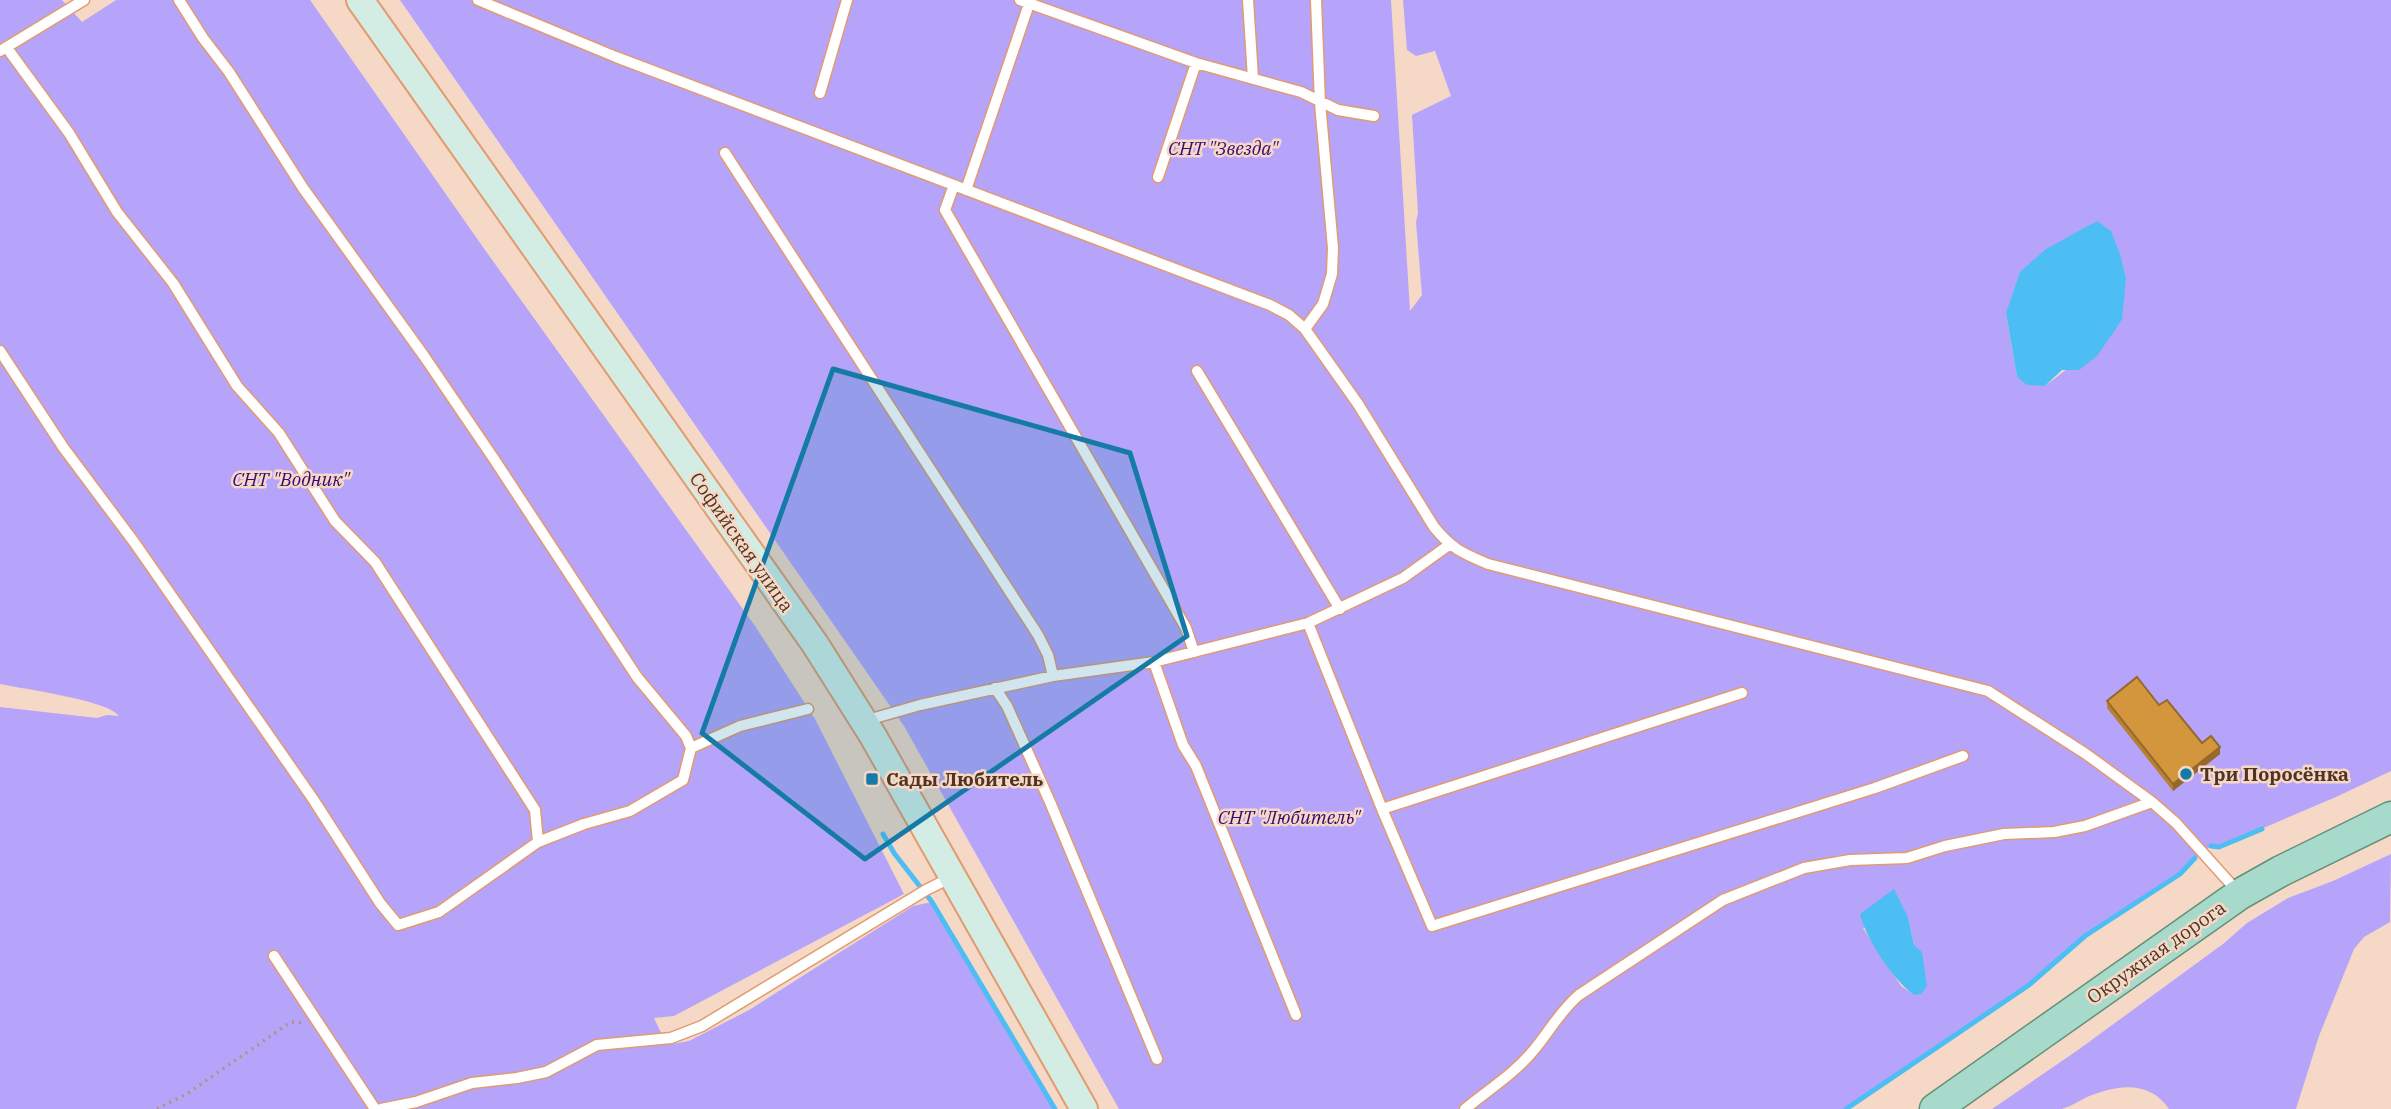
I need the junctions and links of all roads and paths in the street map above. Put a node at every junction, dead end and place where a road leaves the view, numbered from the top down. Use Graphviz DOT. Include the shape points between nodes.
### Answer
graph roads {
  1 [pos="83,0"];
  2 [pos="179,0"];
  3 [pos="360,0"];
  4 [pos="478,0"];
  5 [pos="847,0"];
  6 [pos="1248,0"];
  7 [pos="1316,0"];
  8 [pos="1024,2"];
  9 [pos="3,49"];
  10 [pos="1196,63"];
  11 [pos="1253,78"];
  12 [pos="820,93"];
  13 [pos="1320,103"];
  14 [pos="1374,116"];
  15 [pos="725,153"];
  16 [pos="1158,177"];
  17 [pos="954,185"];
  18 [pos="966,190"];
  19 [pos="1305,330"];
  20 [pos="0,351"];
  21 [pos="1197,371"];
  22 [pos="1448,545"];
  23 [pos="1340,609"];
  24 [pos="1308,624"];
  25 [pos="1194,652"];
  26 [pos="1154,662"];
  27 [pos="1053,676"];
  28 [pos="995,688"];
  29 [pos="1742,694"];
  30 [pos="808,709"];
  31 [pos="864,721"];
  32 [pos="691,748"];
  33 [pos="1963,757"];
  34 [pos="2152,803"];
  35 [pos="1382,809"];
  36 [pos="2391,817"];
  37 [pos="538,842"];
  38 [pos="952,877"];
  39 [pos="2240,894"];
  40 [pos="274,956"];
  41 [pos="1296,1015"];
  42 [pos="317,1021"];
  43 [pos="1157,1059"];
  44 [pos="157,1109"];
  45 [pos="375,1109"];
  46 [pos="381,1109"];
  47 [pos="1084,1109"];
  48 [pos="1465,1109"];
  49 [pos="1935,1109"];
  1 -- 9 [label="lane"];
  2 -- 32 [label="lane" via="303,188 508,480 637,677"];
  3 -- 31 [label="main road, Софийская улица" via="807,633"];
  4 -- 17 [label="lane"];
  5 -- 12 [label="lane"];
  6 -- 11 [label="lane"];
  7 -- 13 [label="lane"];
  8 -- 10 [label="lane"];
  8 -- 18 [label="lane"];
  9 -- 37 [label="lane" via="69,133 117,212 173,283 237,386 279,433 335,521 375,562 535,810"];
  10 -- 11 [label="lane"];
  10 -- 16 [label="lane"];
  11 -- 13 [label="lane" via="1301,92"];
  13 -- 14 [label="lane"];
  13 -- 19 [label="lane" via="1334,248 1323,304"];
  15 -- 27 [label="lane" via="1038,635"];
  17 -- 18 [label="lane"];
  17 -- 25 [label="lane" via="945,210 1186,628"];
  18 -- 19 [label="lane" via="1270,305 1289,314"];
  19 -- 22 [label="lane"];
  20 -- 37 [label="lane" via="398,925 439,912"];
  21 -- 23 [label="lane"];
  22 -- 23 [label="lane" via="1403,578"];
  22 -- 34 [label="lane" via="1488,564 1988,691"];
  23 -- 24 [label="lane"];
  24 -- 25 [label="lane"];
  24 -- 35 [label="lane"];
  25 -- 26 [label="lane"];
  26 -- 27 [label="lane"];
  26 -- 41 [label="lane" via="1182,745 1196,766"];
  27 -- 28 [label="lane"];
  28 -- 31 [label="lane"];
  28 -- 43 [label="lane" via="1050,802"];
  29 -- 35 [label="lane"];
  30 -- 32 [label="lane" via="740,726"];
  31 -- 38 [label="main road, Софийская улица"];
  32 -- 37 [label="lane" via="683,780 630,811"];
  33 -- 35 [label="lane" via="1432,926"];
  34 -- 39 [label="lane"];
  34 -- 48 [label="lane" via="2054,832 2004,834 1907,858 1850,860 1804,868 1723,900 1578,995 1516,1070"];
  36 -- 39 [label="main road, Окружная дорога"];
  38 -- 46 [label="lane" via="687,1033 597,1045 546,1072 472,1083"];
  38 -- 47 [label="main road, Софийская улица"];
  39 -- 49 [label="main road, Окружная дорога"];
  40 -- 42 [label="lane"];
  42 -- 44 [label="path" via="291,1022"];
  42 -- 45 [label="lane"];
}
